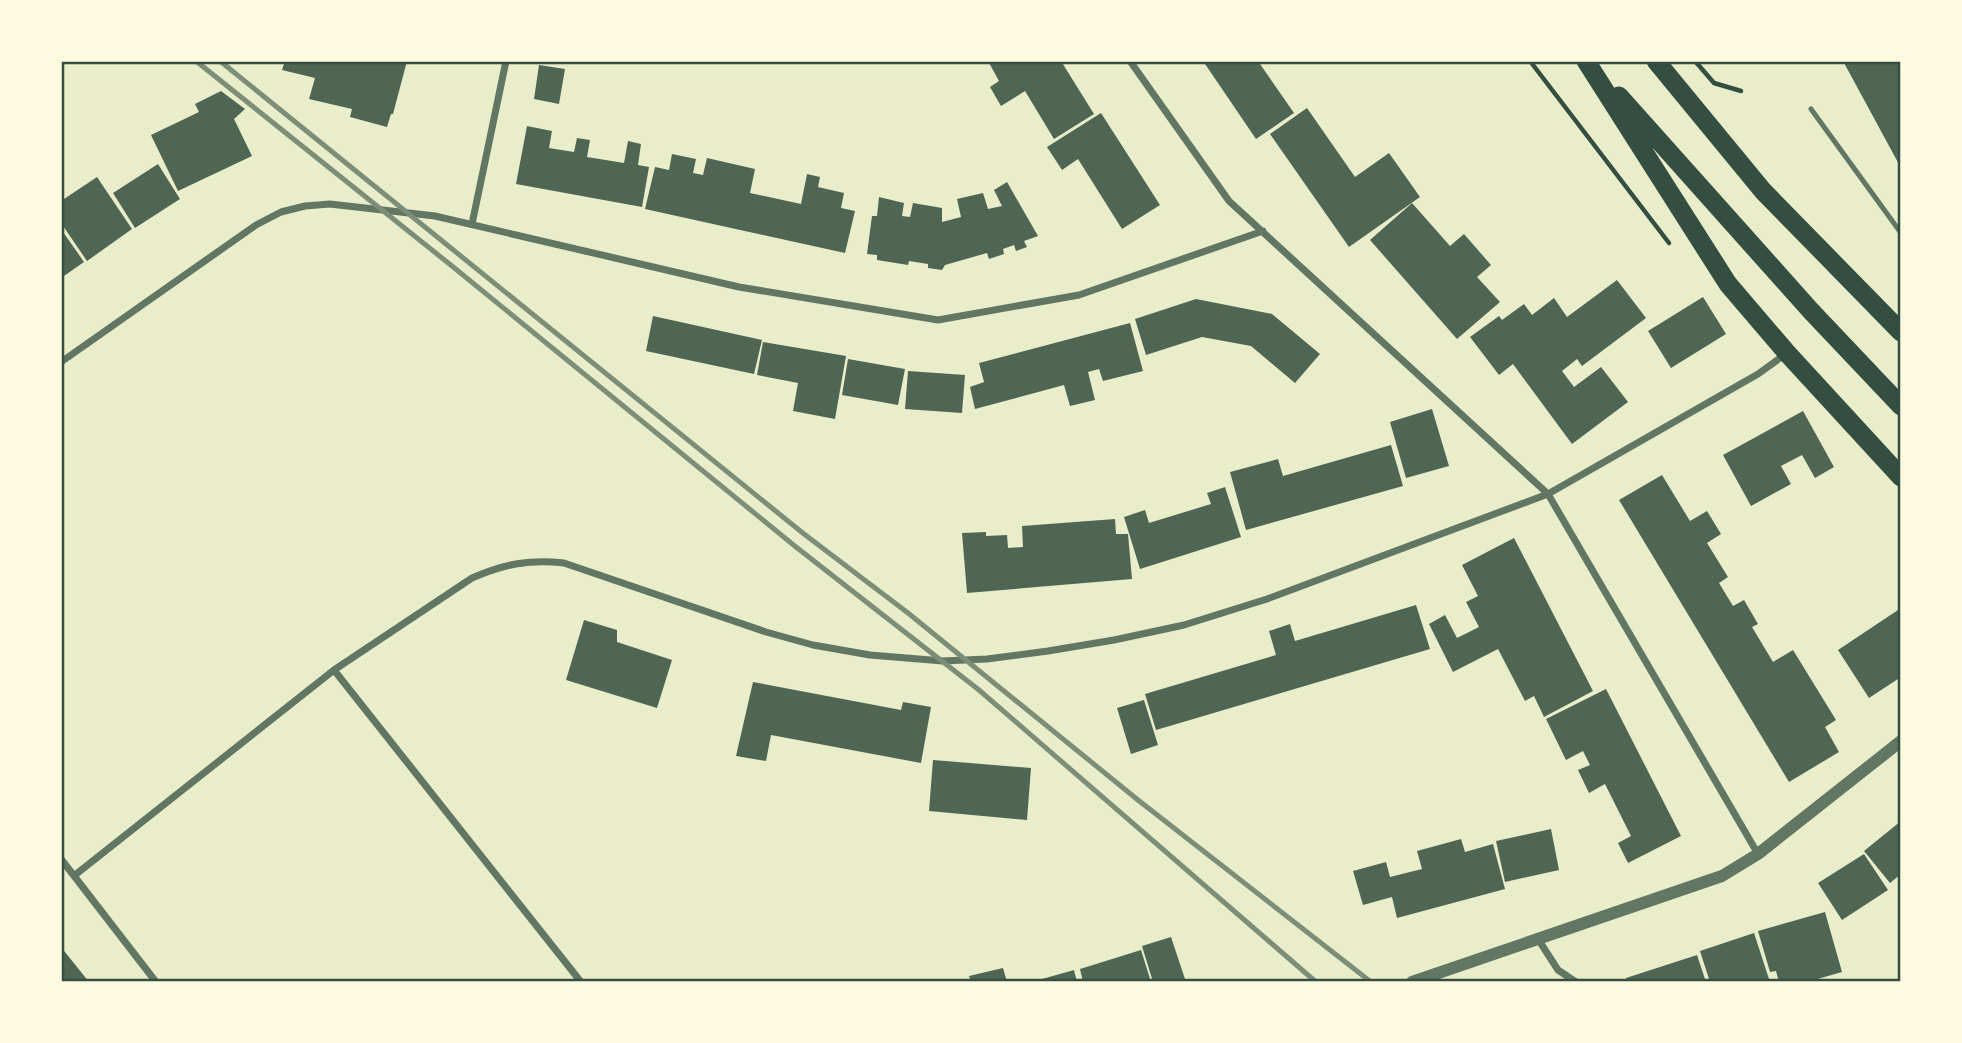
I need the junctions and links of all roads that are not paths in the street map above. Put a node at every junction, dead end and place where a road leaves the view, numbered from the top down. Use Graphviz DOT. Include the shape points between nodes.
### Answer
graph roads {
  1 [pos="506,61"];
  2 [pos="1130,61"];
  3 [pos="1587,61"];
  4 [pos="1656,61"];
  5 [pos="1811,109"];
  6 [pos="472,224"];
  7 [pos="1263,231"];
  8 [pos="1901,233"];
  9 [pos="1901,332"];
  10 [pos="1787,353"];
  11 [pos="61,362"];
  12 [pos="1901,406"];
  13 [pos="1901,478"];
  14 [pos="1548,494"];
  15 [pos="334,670"];
  16 [pos="1901,741"];
  17 [pos="1758,854"];
  18 [pos="61,859"];
  19 [pos="75,875"];
  20 [pos="1537,938"];
  21 [pos="155,982"];
  22 [pos="581,982"];
  23 [pos="1412,982"];
  24 [pos="1576,982"];
  1 -- 6 [label="street"];
  2 -- 7 [label="street" via="1229,201"];
  3 -- 10 [label="highway" via="1728,284"];
  3 -- 12 [label="highway"];
  4 -- 9 [label="highway" via="1763,191"];
  5 -- 8 [label="lane"];
  6 -- 7 [label="street" via="739,287 938,320 1079,295"];
  6 -- 11 [label="street" via="352,205 305,206 281,212"];
  7 -- 14 [label="street"];
  10 -- 13 [label="highway"];
  10 -- 14 [label="street"];
  14 -- 15 [label="street" via="1184,625 1048,652 933,661 813,645 564,563 537,560 472,578"];
  14 -- 17 [label="street"];
  15 -- 19 [label="street"];
  15 -- 22 [label="street"];
  16 -- 17 [label="street"];
  17 -- 20 [label="street" via="1722,876"];
  18 -- 19 [label="street"];
  19 -- 21 [label="street"];
  20 -- 23 [label="street"];
  20 -- 24 [label="street" via="1558,970"];
}
